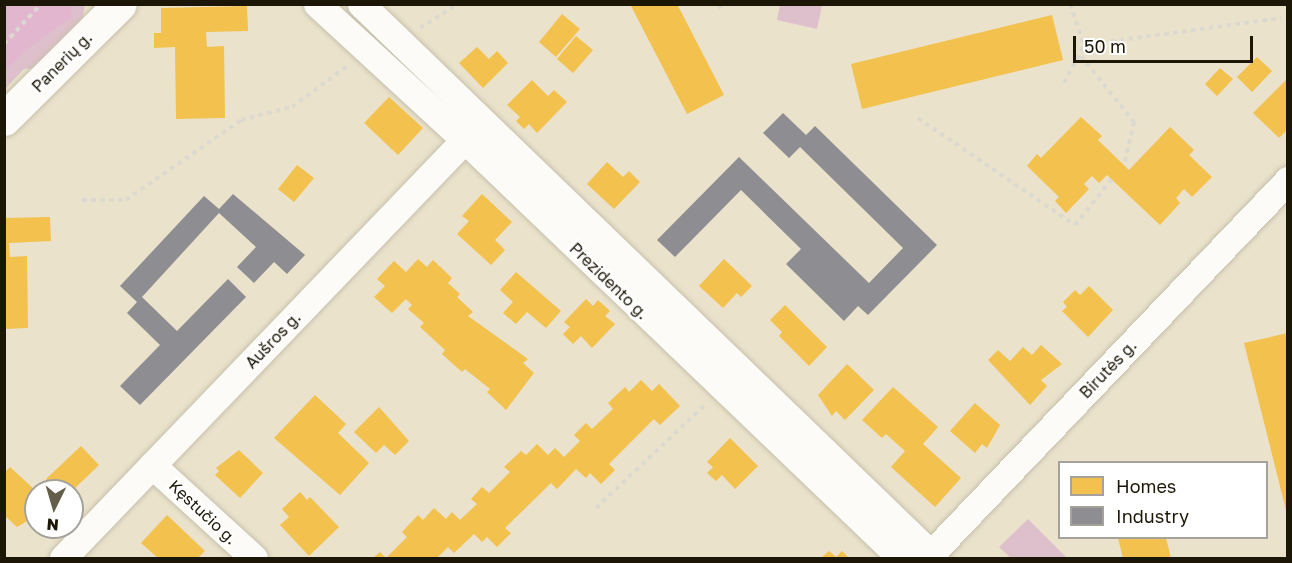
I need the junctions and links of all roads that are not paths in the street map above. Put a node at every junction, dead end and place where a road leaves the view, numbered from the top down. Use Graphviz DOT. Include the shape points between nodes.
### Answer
graph roads {
  1 [pos="120,4"];
  2 [pos="317,4"];
  3 [pos="361,4"];
  4 [pos="4,119"];
  5 [pos="483,120"];
  6 [pos="465,141"];
  7 [pos="1287,180"];
  8 [pos="152,465"];
  9 [pos="931,557"];
  10 [pos="63,558"];
  11 [pos="254,558"];
  12 [pos="901,558"];
  1 -- 4 [label="street, Panerių g."];
  2 -- 6 [label="street, Prezidento g."];
  3 -- 5 [label="street, Prezidento g."];
  5 -- 6 [label="street, Aušros g."];
  5 -- 9 [label="street, Prezidento g."];
  6 -- 8 [label="street, Aušros g."];
  6 -- 12 [label="street, Prezidento g." via="721,390"];
  7 -- 9 [label="street, Birutės g."];
  8 -- 10 [label="street, Aušros g."];
  8 -- 11 [label="street, Kęstučio g."];
}
